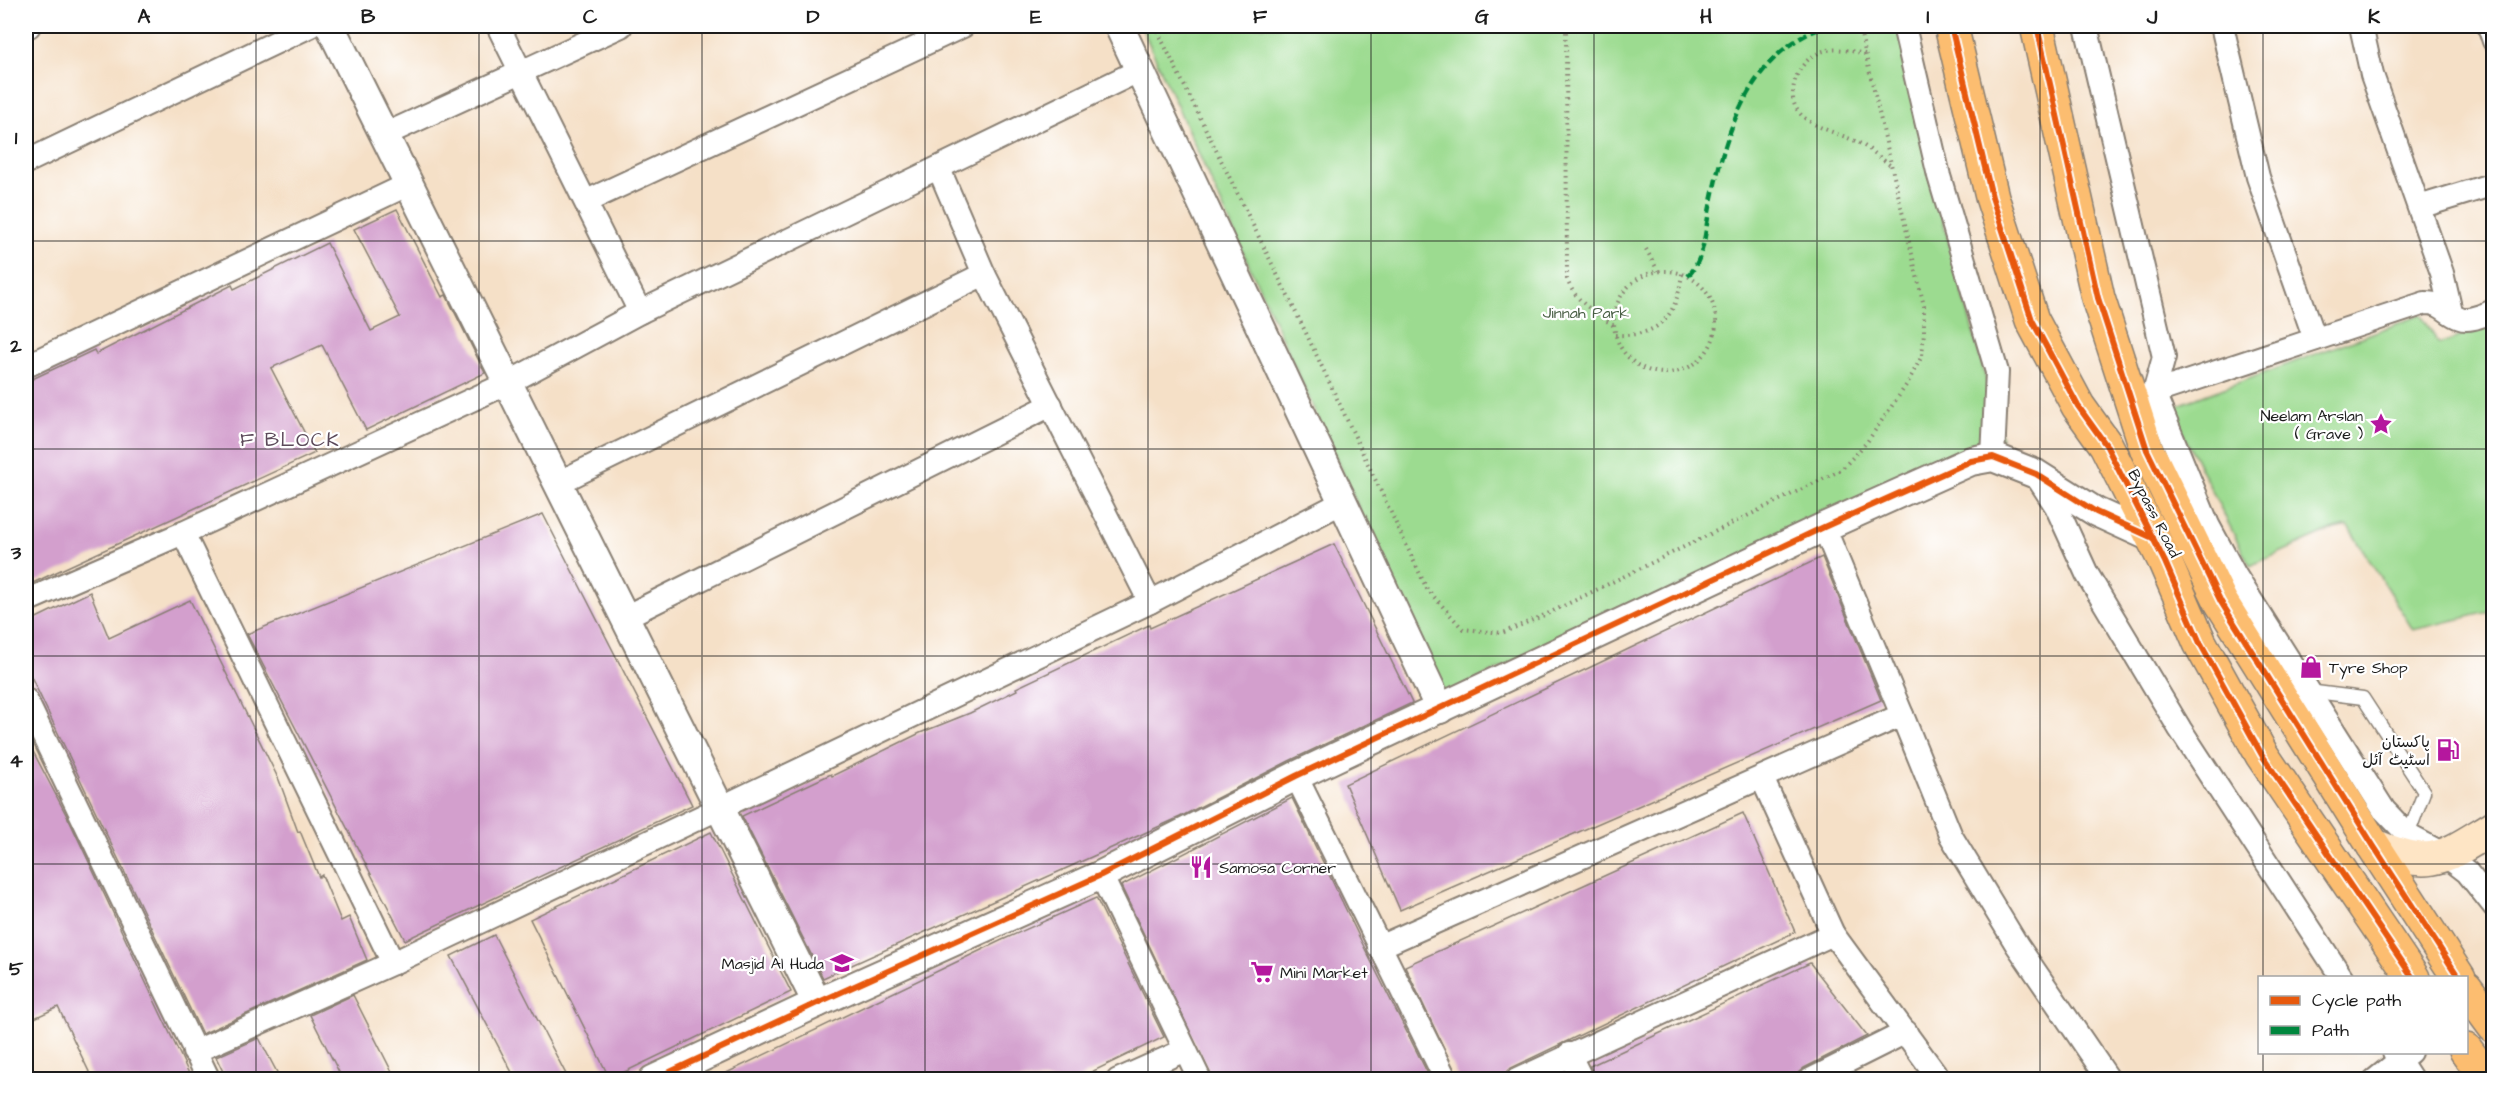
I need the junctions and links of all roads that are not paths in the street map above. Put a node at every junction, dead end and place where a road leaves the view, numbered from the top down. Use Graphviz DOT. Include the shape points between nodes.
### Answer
graph roads {
  1 [pos="310,26"];
  2 [pos="330,26"];
  3 [pos="498,26"];
  4 [pos="621,26"];
  5 [pos="963,26"];
  6 [pos="1119,26"];
  7 [pos="1904,26"];
  8 [pos="1951,26"];
  9 [pos="2037,26"];
  10 [pos="2086,26"];
  11 [pos="2222,26"];
  12 [pos="2361,26"];
  13 [pos="2489,26"];
  14 [pos="2493,41"];
  15 [pos="1140,70"];
  16 [pos="521,72"];
  17 [pos="384,135"];
  18 [pos="26,162"];
  19 [pos="939,169"];
  20 [pos="409,184"];
  21 [pos="2493,184"];
  22 [pos="587,201"];
  23 [pos="2419,207"];
  24 [pos="984,274"];
  25 [pos="2493,310"];
  26 [pos="640,312"];
  27 [pos="2451,312"];
  28 [pos="2315,339"];
  29 [pos="26,366"];
  30 [pos="508,383"];
  31 [pos="2138,395"];
  32 [pos="1051,405"];
  33 [pos="2078,406"];
  34 [pos="1994,458"];
  35 [pos="2036,474"];
  36 [pos="558,483"];
  37 [pos="1343,502"];
  38 [pos="1824,527"];
  39 [pos="183,533"];
  40 [pos="2153,538"];
  41 [pos="26,601"];
  42 [pos="1150,602"];
  43 [pos="625,617"];
  44 [pos="2292,691"];
  45 [pos="26,700"];
  46 [pos="1440,709"];
  47 [pos="1902,715"];
  48 [pos="1296,776"];
  49 [pos="1762,778"];
  50 [pos="720,808"];
  51 [pos="2493,827"];
  52 [pos="2392,845"];
  53 [pos="2445,855"];
  54 [pos="1101,875"];
  55 [pos="2493,906"];
  56 [pos="1833,934"];
  57 [pos="1379,946"];
  58 [pos="393,963"];
  59 [pos="2341,976"];
  60 [pos="2412,976"];
  61 [pos="2458,976"];
  62 [pos="2468,991"];
  63 [pos="817,1003"];
  64 [pos="2493,1026"];
  65 [pos="1906,1032"];
  66 [pos="1185,1050"];
  67 [pos="194,1052"];
  68 [pos="2468,1053"];
  69 [pos="1569,1054"];
  70 [pos="2401,1055"];
  71 [pos="209,1080"];
  72 [pos="653,1080"];
  73 [pos="1119,1080"];
  74 [pos="1200,1080"];
  75 [pos="1446,1080"];
  76 [pos="1517,1080"];
  77 [pos="1582,1080"];
  78 [pos="1810,1080"];
  79 [pos="1940,1080"];
  80 [pos="2109,1080"];
  81 [pos="2375,1080"];
  82 [pos="2412,1080"];
  83 [pos="2488,1080"];
  1 -- 18 [label="street"];
  2 -- 17 [label="street"];
  3 -- 16 [label="street"];
  4 -- 16 [label="street"];
  5 -- 22 [label="street"];
  6 -- 15 [label="street"];
  7 -- 34 [label="street" via="1939,176 1997,372"];
  8 -- 33 [label="main road, Bypass Road" via="1992,197 2032,320"];
  9 -- 31 [label="main road" via="2098,298"];
  10 -- 31 [label="street" via="2164,357"];
  11 -- 28 [label="street" via="2258,177"];
  12 -- 23 [label="street" via="2372,75"];
  13 -- 14 [label="street"];
  15 -- 19 [label="street"];
  15 -- 37 [label="street"];
  16 -- 17 [label="street"];
  16 -- 22 [label="street"];
  17 -- 20 [label="street"];
  19 -- 24 [label="street"];
  19 -- 26 [label="street"];
  20 -- 29 [label="street"];
  20 -- 30 [label="street"];
  21 -- 23 [label="street"];
  22 -- 26 [label="street"];
  23 -- 27 [label="street"];
  24 -- 32 [label="street"];
  24 -- 36 [label="street"];
  25 -- 27 [label="street" via="2461,319"];
  26 -- 30 [label="street"];
  27 -- 28 [label="street" via="2437,303 2425,303"];
  28 -- 31 [label="street"];
  30 -- 36 [label="street"];
  30 -- 39 [label="street"];
  31 -- 33 [label="main road"];
  31 -- 44 [label="main road" via="2147,450 2221,602"];
  32 -- 42 [label="street"];
  32 -- 43 [label="street"];
  33 -- 40 [label="main road, Bypass Road" via="2106,445"];
  34 -- 35 [label="street"];
  34 -- 38 [label="street" via="1971,461"];
  35 -- 40 [label="street" via="2096,512"];
  35 -- 59 [label="street" via="2056,506 2087,574 2174,720"];
  36 -- 43 [label="street"];
  37 -- 42 [label="street"];
  37 -- 46 [label="street"];
  38 -- 46 [label="street"];
  38 -- 47 [label="street"];
  39 -- 41 [label="street"];
  39 -- 58 [label="street"];
  40 -- 60 [label="main road, Bypass Road" via="2200,643 2262,755"];
  42 -- 50 [label="street"];
  43 -- 50 [label="street"];
  44 -- 52 [label="main road"];
  44 -- 52 [label="lane" via="2362,698 2424,792"];
  45 -- 67 [label="street"];
  46 -- 48 [label="street"];
  47 -- 49 [label="street"];
  47 -- 80 [label="street" via="1951,836 2017,945"];
  48 -- 54 [label="street"];
  48 -- 57 [label="street"];
  49 -- 56 [label="street"];
  49 -- 57 [label="street"];
  50 -- 58 [label="street"];
  50 -- 63 [label="street"];
  51 -- 53 [label="main road"];
  52 -- 53 [label="main road" via="2417,860"];
  52 -- 61 [label="main road"];
  53 -- 55 [label="street" via="2477,882"];
  54 -- 63 [label="street"];
  54 -- 66 [label="street"];
  56 -- 65 [label="street"];
  56 -- 69 [label="street"];
  57 -- 75 [label="street"];
  58 -- 67 [label="street"];
  62 -- 64 [label="main road"];
  63 -- 72 [label="street"];
  65 -- 78 [label="street"];
  65 -- 79 [label="street"];
  66 -- 73 [label="street"];
  66 -- 74 [label="street"];
  67 -- 71 [label="street"];
  68 -- 83 [label="main road"];
  69 -- 76 [label="street"];
  69 -- 77 [label="street"];
  70 -- 81 [label="street"];
  70 -- 82 [label="street"];
}
